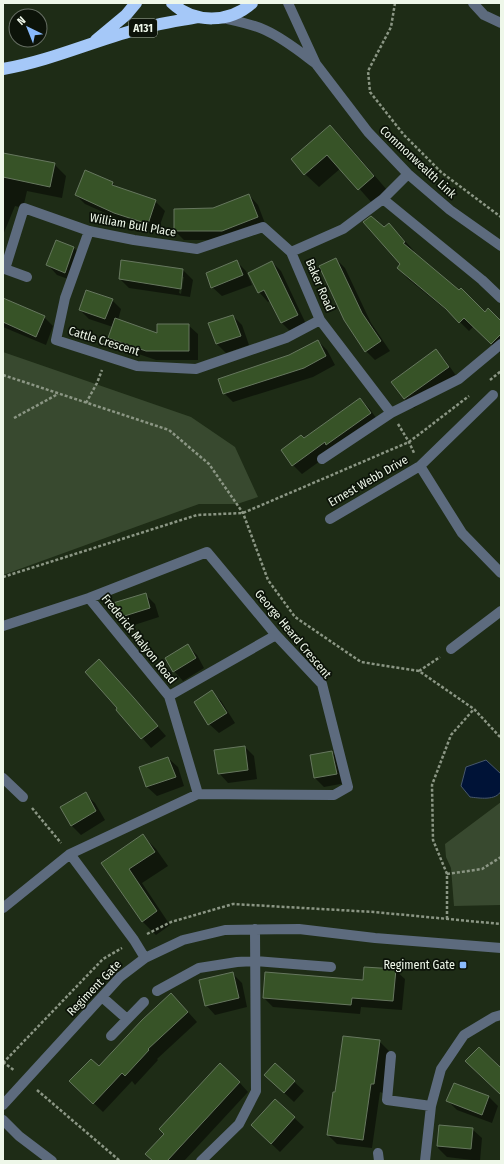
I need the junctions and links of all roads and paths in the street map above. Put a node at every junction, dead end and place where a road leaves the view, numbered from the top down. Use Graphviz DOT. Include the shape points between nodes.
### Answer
graph roads {
  1 [pos="136,3"];
  2 [pos="172,3"];
  3 [pos="252,3"];
  4 [pos="288,3"];
  5 [pos="395,3"];
  6 [pos="472,3"];
  7 [pos="198,17"];
  8 [pos="223,18"];
  9 [pos="501,23"];
  10 [pos="90,44"];
  11 [pos="316,64"];
  12 [pos="3,69"];
  13 [pos="408,174"];
  14 [pos="383,199"];
  15 [pos="501,217"];
  16 [pos="89,231"];
  17 [pos="501,246"];
  18 [pos="291,252"];
  19 [pos="27,277"];
  20 [pos="501,298"];
  21 [pos="320,320"];
  22 [pos="501,344"];
  23 [pos="107,356"];
  24 [pos="501,371"];
  25 [pos="3,376"];
  26 [pos="489,381"];
  27 [pos="58,394"];
  28 [pos="470,395"];
  29 [pos="493,396"];
  30 [pos="86,403"];
  31 [pos="391,413"];
  32 [pos="14,418"];
  33 [pos="409,442"];
  34 [pos="322,459"];
  35 [pos="420,466"];
  36 [pos="243,513"];
  37 [pos="330,519"];
  38 [pos="501,573"];
  39 [pos="3,577"];
  40 [pos="90,598"];
  41 [pos="501,611"];
  42 [pos="3,626"];
  43 [pos="276,634"];
  44 [pos="451,649"];
  45 [pos="419,672"];
  46 [pos="169,696"];
  47 [pos="474,709"];
  48 [pos="501,738"];
  49 [pos="3,778"];
  50 [pos="198,794"];
  51 [pos="23,797"];
  52 [pos="70,854"];
  53 [pos="501,856"];
  54 [pos="447,874"];
  55 [pos="3,908"];
  56 [pos="447,919"];
  57 [pos="255,929"];
  58 [pos="501,948"];
  59 [pos="145,958"];
  60 [pos="255,961"];
  61 [pos="330,967"];
  62 [pos="157,991"];
  63 [pos="102,996"];
  64 [pos="144,1002"];
  65 [pos="501,1015"];
  66 [pos="127,1019"];
  67 [pos="111,1036"];
  68 [pos="391,1056"];
  69 [pos="25,1079"];
  70 [pos="3,1105"];
  71 [pos="431,1106"];
  72 [pos="3,1120"];
  73 [pos="52,1161"];
  74 [pos="120,1161"];
  75 [pos="201,1161"];
  76 [pos="424,1161"];
  1 -- 10 [label="highway, A131" via="126,15"];
  2 -- 7 [label="highway" via="186,13"];
  3 -- 8 [label="highway"];
  4 -- 11 [label="street, Commonwealth Link"];
  5 -- 15 [label="path" via="391,27 368,71 370,92 404,135 441,172"];
  6 -- 9 [label="street" via="484,15"];
  7 -- 8 [label="highway"];
  7 -- 10 [label="highway, A131" via="167,22"];
  8 -- 11 [label="street, Commonwealth Link" via="264,30 291,45"];
  10 -- 12 [label="highway, A131" via="54,57"];
  11 -- 13 [label="street, Commonwealth Link" via="368,132"];
  13 -- 14 [label="street, Baker Road"];
  13 -- 17 [label="street, Commonwealth Link" via="450,210"];
  14 -- 18 [label="street, Baker Road" via="343,229"];
  14 -- 20 [label="street"];
  16 -- 18 [label="street, William Bull Place" via="197,249 263,227"];
  16 -- 19 [label="street, William Bull Place" via="24,208 5,269"];
  16 -- 23 [label="street, Cattle Crescent" via="65,298 56,340"];
  18 -- 21 [label="street, Baker Road"];
  21 -- 23 [label="street, Cattle Crescent" via="286,338 196,369 137,366"];
  21 -- 31 [label="street, Baker Road"];
  22 -- 31 [label="street" via="459,379"];
  23 -- 30 [label="path" via="97,384"];
  24 -- 26 [label="path"];
  25 -- 27 [label="path"];
  27 -- 30 [label="path"];
  27 -- 32 [label="path"];
  28 -- 33 [label="path"];
  29 -- 35 [label="street, Ernest Webb Drive"];
  30 -- 36 [label="path" via="169,430 208,464"];
  31 -- 33 [label="path"];
  31 -- 34 [label="street"];
  33 -- 35 [label="path"];
  33 -- 36 [label="path"];
  35 -- 37 [label="street, Ernest Webb Drive"];
  35 -- 38 [label="street, Ernest Webb Drive" via="462,533"];
  36 -- 39 [label="path" via="197,514"];
  36 -- 45 [label="path" via="268,580 295,617 361,662"];
  40 -- 42 [label="street, George Heard Crescent"];
  40 -- 43 [label="street, George Heard Crescent" via="207,552"];
  40 -- 46 [label="street, Frederick Malyon Road"];
  41 -- 44 [label="street"];
  43 -- 46 [label="street, Frederick Malyon Road"];
  43 -- 50 [label="street, George Heard Crescent" via="322,684 348,787 334,795"];
  44 -- 45 [label="path"];
  45 -- 47 [label="path"];
  46 -- 50 [label="street, Frederick Malyon Road"];
  47 -- 48 [label="path"];
  47 -- 54 [label="path" via="452,735 432,785 433,840"];
  49 -- 51 [label="street"];
  50 -- 52 [label="street, George Heard Crescent"];
  51 -- 52 [label="path"];
  52 -- 55 [label="street, George Heard Crescent"];
  52 -- 59 [label="street"];
  53 -- 54 [label="path" via="482,869"];
  54 -- 56 [label="path"];
  57 -- 58 [label="street, Regiment Gate" via="299,929"];
  57 -- 59 [label="street, Regiment Gate" via="225,930 183,940"];
  57 -- 60 [label="street"];
  59 -- 63 [label="street, Regiment Gate" via="120,977"];
  60 -- 61 [label="street"];
  60 -- 62 [label="street" via="199,968"];
  60 -- 75 [label="street" via="256,1091 239,1124"];
  63 -- 66 [label="street"];
  63 -- 69 [label="street, Regiment Gate"];
  64 -- 66 [label="street"];
  65 -- 71 [label="street" via="464,1035 441,1069"];
  66 -- 67 [label="street"];
  68 -- 71 [label="street" via="387,1100"];
  69 -- 70 [label="street, Regiment Gate"];
  69 -- 74 [label="path"];
  71 -- 76 [label="street"];
  72 -- 73 [label="street" via="19,1136"];
}
